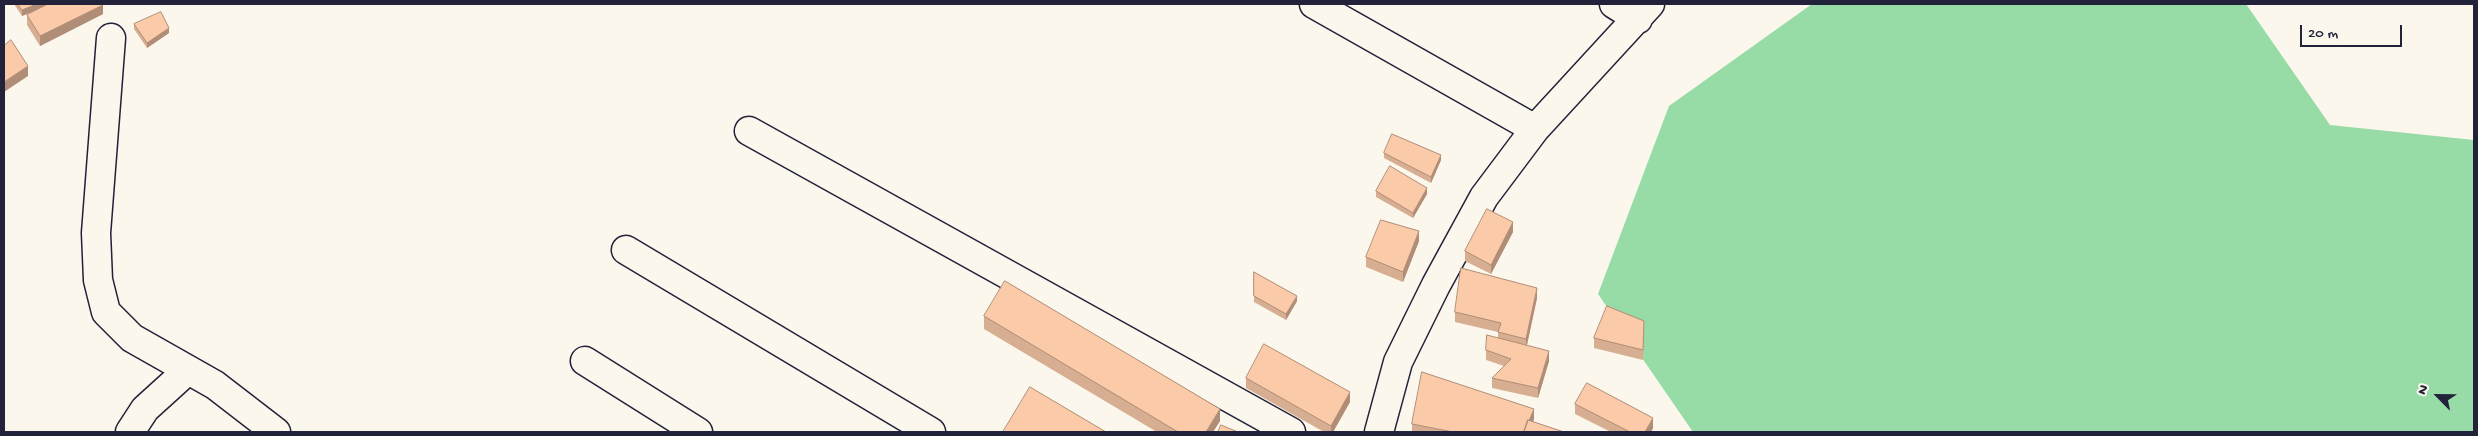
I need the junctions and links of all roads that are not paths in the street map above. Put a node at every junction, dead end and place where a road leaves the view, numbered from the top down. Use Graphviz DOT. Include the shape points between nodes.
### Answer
graph roads {
  1 [pos="1314,4"];
  2 [pos="1614,4"];
  3 [pos="1644,11"];
  4 [pos="111,38"];
  5 [pos="1535,129"];
  6 [pos="749,131"];
  7 [pos="626,250"];
  8 [pos="585,361"];
  9 [pos="188,370"];
  10 [pos="130,432"];
  11 [pos="276,432"];
  12 [pos="698,432"];
  13 [pos="931,432"];
  14 [pos="1291,432"];
  15 [pos="1379,432"];
  1 -- 5 [label="street"];
  2 -- 3 [label="street"];
  3 -- 5 [label="street"];
  4 -- 9 [label="street" via="96,233 98,280 106,312 132,338"];
  5 -- 15 [label="street" via="1484,197 1436,285 1398,362"];
  6 -- 14 [label="street"];
  7 -- 13 [label="street"];
  8 -- 12 [label="street"];
  9 -- 10 [label="street" via="146,409"];
  9 -- 11 [label="street" via="215,385"];
}
